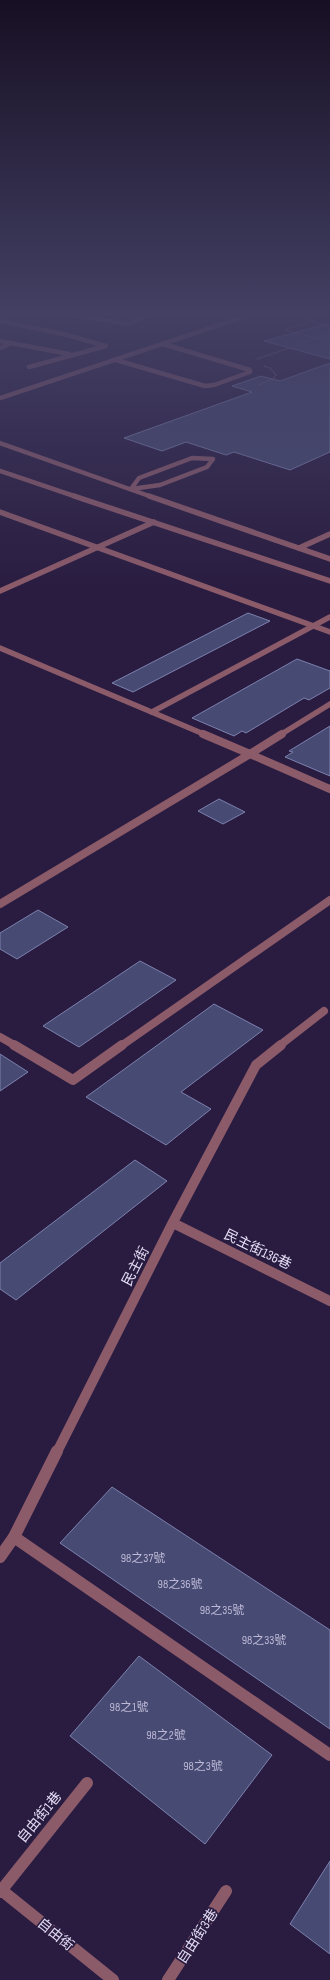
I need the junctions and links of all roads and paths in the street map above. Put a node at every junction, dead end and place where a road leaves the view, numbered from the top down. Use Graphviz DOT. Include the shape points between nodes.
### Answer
graph roads {
  1 [pos="0,443"];
  2 [pos="0,471"];
  3 [pos="131,489"];
  4 [pos="0,512"];
  5 [pos="154,522"];
  6 [pos="330,534"];
  7 [pos="97,547"];
  8 [pos="299,548"];
  9 [pos="330,559"];
  10 [pos="330,581"];
  11 [pos="0,591"];
  12 [pos="330,617"];
  13 [pos="314,626"];
  14 [pos="330,632"];
  15 [pos="0,648"];
  16 [pos="330,704"];
  17 [pos="152,712"];
  18 [pos="250,754"];
  19 [pos="330,789"];
  20 [pos="330,900"];
  21 [pos="0,904"];
  22 [pos="324,1011"];
  23 [pos="0,1037"];
  24 [pos="173,1223"];
  25 [pos="330,1301"];
  26 [pos="14,1537"];
  27 [pos="0,1557"];
  28 [pos="330,1755"];
  29 [pos="87,1784"];
  30 [pos="1,1890"];
  31 [pos="226,1891"];
  32 [pos="113,1980"];
  33 [pos="168,1980"];
  1 -- 3 [label="street"];
  2 -- 5 [label="street"];
  3 -- 3 [label="street" via="160,486 207,467 213,459 192,458 139,478"];
  3 -- 8 [label="street"];
  4 -- 7 [label="street"];
  5 -- 7 [label="street"];
  5 -- 10 [label="street"];
  6 -- 8 [label="street"];
  7 -- 11 [label="street"];
  7 -- 13 [label="street"];
  8 -- 9 [label="street"];
  12 -- 13 [label="street"];
  13 -- 14 [label="street"];
  13 -- 17 [label="street"];
  15 -- 17 [label="street"];
  16 -- 18 [label="street"];
  17 -- 18 [label="street"];
  18 -- 19 [label="street"];
  18 -- 21 [label="street"];
  20 -- 23 [label="street" via="73,1080"];
  22 -- 24 [label="street, 民主街" via="256,1065"];
  24 -- 25 [label="street, 民主街136巷"];
  24 -- 26 [label="street, 民主街"];
  26 -- 27 [label="street, 民主街"];
  26 -- 28 [label="street"];
  29 -- 30 [label="street, 自由街1巷"];
  30 -- 32 [label="street, 自由街"];
  31 -- 33 [label="street, 自由街3巷"];
}
